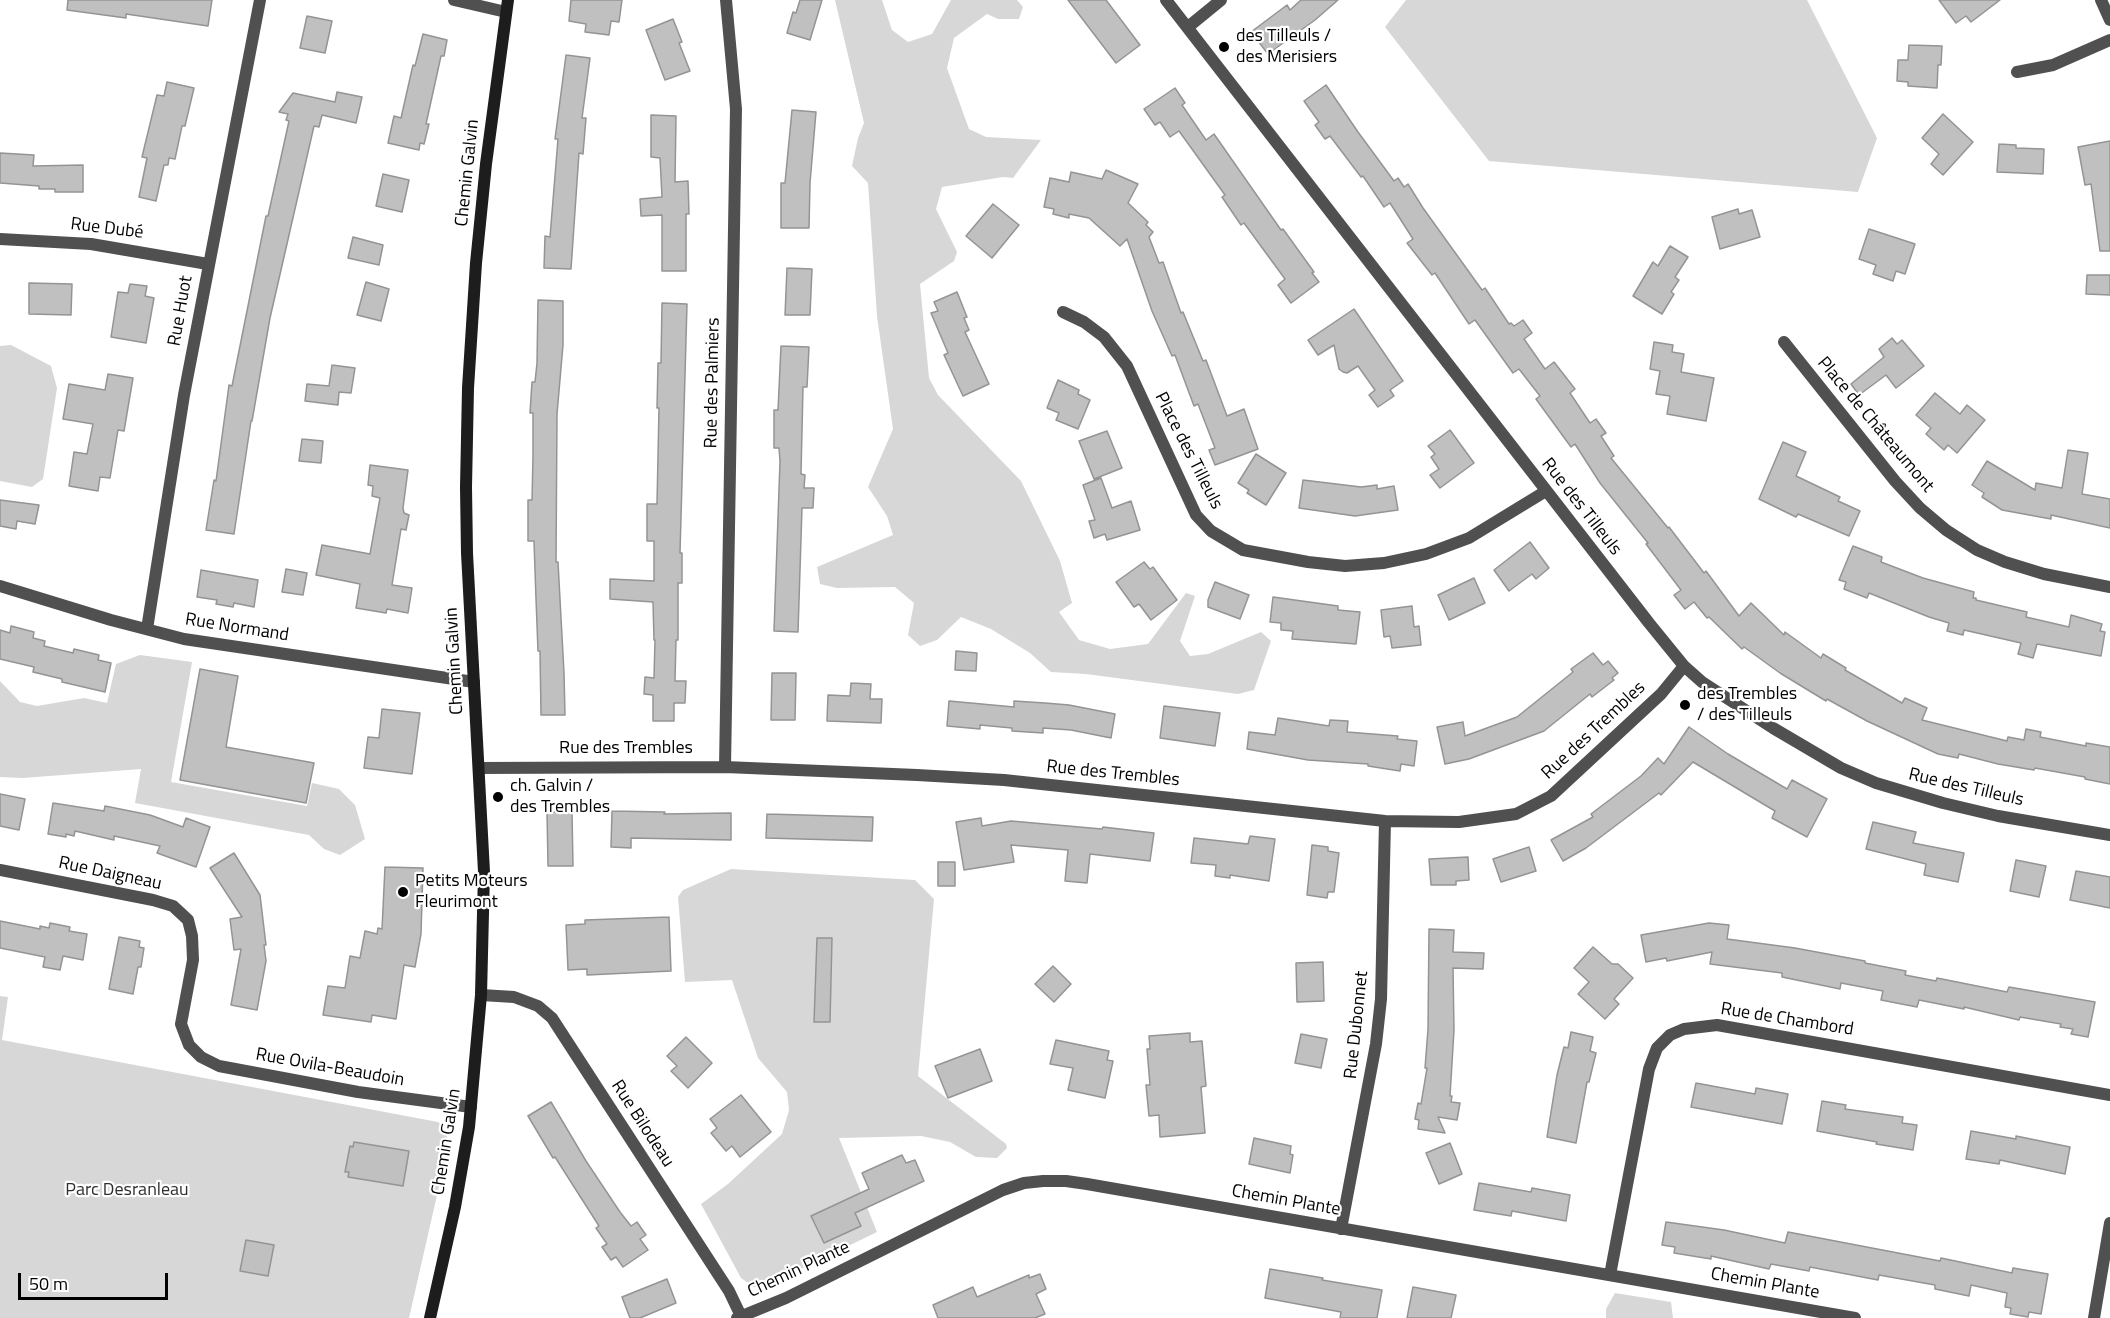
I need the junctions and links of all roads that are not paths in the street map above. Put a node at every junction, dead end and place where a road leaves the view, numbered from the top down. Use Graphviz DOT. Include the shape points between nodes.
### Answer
graph roads {
  1 [pos="260,0"];
  2 [pos="454,0"];
  3 [pos="726,0"];
  4 [pos="1166,0"];
  5 [pos="1221,0"];
  6 [pos="2101,0"];
  7 [pos="507,6"];
  8 [pos="2110,20"];
  9 [pos="1188,27"];
  10 [pos="2110,40"];
  11 [pos="2017,72"];
  12 [pos="0,239"];
  13 [pos="208,264"];
  14 [pos="1063,312"];
  15 [pos="1784,342"];
  16 [pos="1546,491"];
  17 [pos="0,586"];
  18 [pos="2110,587"];
  19 [pos="147,629"];
  20 [pos="1684,666"];
  21 [pos="474,682"];
  22 [pos="725,767"];
  23 [pos="479,768"];
  24 [pos="1385,821"];
  25 [pos="2110,835"];
  26 [pos="0,870"];
  27 [pos="481,995"];
  28 [pos="189,1045"];
  29 [pos="2110,1095"];
  30 [pos="471,1107"];
  31 [pos="2110,1223"];
  32 [pos="1341,1229"];
  33 [pos="1610,1275"];
  34 [pos="739,1317"];
  35 [pos="430,1318"];
  36 [pos="1855,1318"];
  37 [pos="2094,1318"];
  1 -- 13 [label="street, Rue Huot"];
  2 -- 7 [label="street"];
  3 -- 22 [label="street, Rue des Palmiers" via="736,109"];
  4 -- 9 [label="street, Rue des Tilleuls"];
  5 -- 9 [label="street"];
  6 -- 8 [label="street"];
  7 -- 21 [label="street, Chemin Galvin" via="485,175 469,365 466,498"];
  9 -- 16 [label="street, Rue des Tilleuls"];
  10 -- 11 [label="street" via="2054,65"];
  12 -- 13 [label="street, Rue Dubé" via="91,244"];
  13 -- 19 [label="street, Rue Huot"];
  14 -- 16 [label="street, Place des Tilleuls" via="1104,337 1127,366 1196,515 1211,531 1243,549 1345,566 1384,563 1426,554 1469,538"];
  15 -- 18 [label="street, Place de Châteaumont" via="1895,482 1946,530 2005,562"];
  16 -- 20 [label="street, Rue des Tilleuls"];
  17 -- 19 [label="street, Rue Normand"];
  19 -- 21 [label="street, Rue Normand" via="225,646"];
  20 -- 24 [label="street, Rue des Trembles" via="1662,694 1551,796 1515,813 1459,822"];
  20 -- 25 [label="street, Rue des Tilleuls" via="1773,729 1876,783 1998,816"];
  21 -- 23 [label="street, Chemin Galvin"];
  22 -- 23 [label="street, Rue des Trembles"];
  22 -- 24 [label="street, Rue des Trembles" via="1004,780"];
  23 -- 27 [label="street, Chemin Galvin" via="484,872"];
  24 -- 32 [label="street, Rue Dubonnet" via="1381,999"];
  26 -- 28 [label="street, Rue Daigneau" via="173,906 188,920 192,936 193,960 181,1024"];
  27 -- 30 [label="street, Chemin Galvin"];
  27 -- 34 [label="street, Rue Bilodeau" via="514,997 538,1006 552,1018 729,1291"];
  28 -- 30 [label="street, Rue Ovila-Beaudoin" via="219,1066 358,1092"];
  29 -- 33 [label="street, Rue de Chambord" via="1718,1025 1684,1029 1670,1035 1657,1048 1649,1069"];
  30 -- 35 [label="street, Chemin Galvin" via="455,1207"];
  31 -- 37 [label="street"];
  32 -- 33 [label="street, Chemin Plante"];
  32 -- 34 [label="street, Chemin Plante" via="1066,1181 1024,1183"];
  33 -- 36 [label="street, Chemin Plante"];
}
